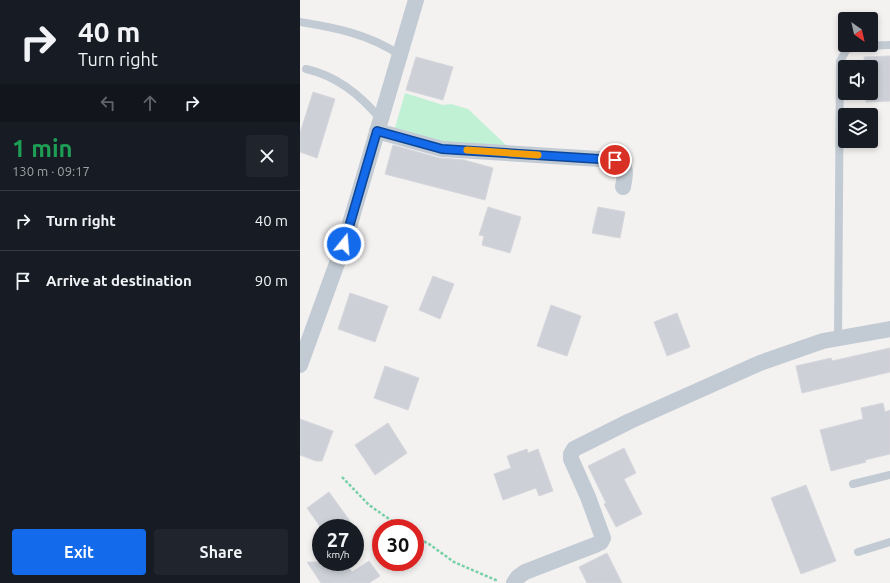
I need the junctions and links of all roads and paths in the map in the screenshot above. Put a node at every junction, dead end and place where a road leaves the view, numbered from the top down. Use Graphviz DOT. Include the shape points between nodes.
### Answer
graph roads {
  1 [pos="416,0"];
  2 [pos="300,22"];
  3 [pos="890,44"];
  4 [pos="400,55"];
  5 [pos="306,70"];
  6 [pos="379,126"];
  7 [pos="623,187"];
  8 [pos="890,329"];
  9 [pos="838,338"];
  10 [pos="300,365"];
  11 [pos="890,475"];
  12 [pos="342,477"];
  13 [pos="853,484"];
  14 [pos="389,519"];
  15 [pos="424,542"];
  16 [pos="890,542"];
  17 [pos="858,552"];
  18 [pos="507,582"];
  1 -- 4 [label="street"];
  2 -- 4 [label="lane" via="333,27 360,35"];
  3 -- 9 [label="lane" via="847,49 840,61"];
  4 -- 6 [label="street"];
  5 -- 6 [label="lane" via="320,72 356,93"];
  6 -- 7 [label="street" via="442,149 615,160 622,164 626,171"];
  6 -- 10 [label="street" via="344,244"];
  8 -- 9 [label="street"];
  9 -- 18 [label="street" via="760,363 574,449 571,459 594,511 603,538 601,542 525,572"];
  11 -- 13 [label="lane"];
  12 -- 14 [label="path" via="369,505"];
  15 -- 18 [label="path" via="454,562 493,580"];
  16 -- 17 [label="lane"];
}
